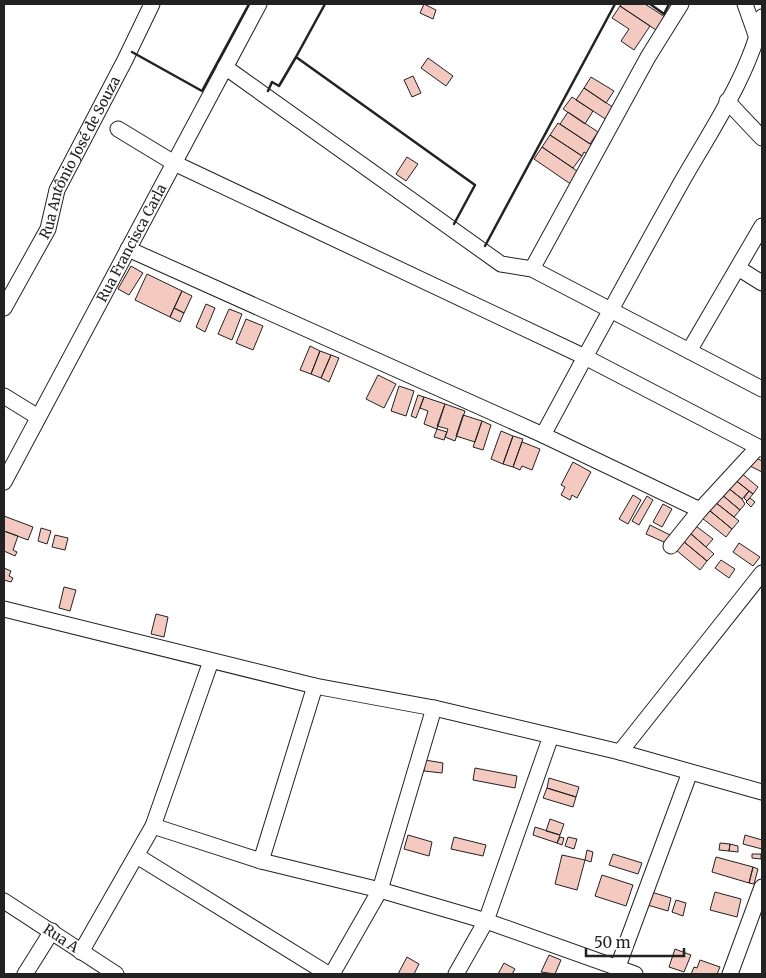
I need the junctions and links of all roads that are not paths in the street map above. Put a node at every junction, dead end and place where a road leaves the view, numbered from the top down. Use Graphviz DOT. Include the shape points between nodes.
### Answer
graph roads {
  1 [pos="152,4"];
  2 [pos="259,4"];
  3 [pos="681,4"];
  4 [pos="745,4"];
  5 [pos="762,17"];
  6 [pos="760,36"];
  7 [pos="225,67"];
  8 [pos="727,101"];
  9 [pos="118,129"];
  10 [pos="762,138"];
  11 [pos="174,162"];
  12 [pos="762,226"];
  13 [pos="128,249"];
  14 [pos="738,268"];
  15 [pos="532,269"];
  16 [pos="762,283"];
  17 [pos="4,308"];
  18 [pos="610,309"];
  19 [pos="690,351"];
  20 [pos="585,357"];
  21 [pos="762,389"];
  22 [pos="4,396"];
  23 [pos="38,417"];
  24 [pos="543,435"];
  25 [pos="760,448"];
  26 [pos="4,482"];
  27 [pos="700,510"];
  28 [pos="672,546"];
  29 [pos="760,579"];
  30 [pos="4,608"];
  31 [pos="210,661"];
  32 [pos="315,686"];
  33 [pos="434,708"];
  34 [pos="551,736"];
  35 [pos="620,752"];
  36 [pos="690,772"];
  37 [pos="762,792"];
  38 [pos="153,826"];
  39 [pos="137,856"];
  40 [pos="261,862"];
  41 [pos="762,887"];
  42 [pos="380,890"];
  43 [pos="4,901"];
  44 [pos="486,921"];
  45 [pos="52,931"];
  46 [pos="82,952"];
  47 [pos="617,969"];
  48 [pos="25,974"];
  49 [pos="116,974"];
  50 [pos="328,974"];
  51 [pos="332,974"];
  52 [pos="456,974"];
  53 [pos="635,974"];
  54 [pos="730,974"];
  1 -- 17 [label="street, Rua Antônio José de Souza" via="57,190 48,229"];
  2 -- 7 [label="street, Rua Francisca Carla"];
  3 -- 15 [label="street" via="648,57"];
  4 -- 6 [label="street"];
  5 -- 6 [label="street"];
  6 -- 8 [label="street"];
  7 -- 11 [label="street, Rua Francisca Carla"];
  7 -- 15 [label="street" via="501,264"];
  8 -- 10 [label="street"];
  8 -- 18 [label="street"];
  9 -- 11 [label="street"];
  11 -- 13 [label="street, Rua Francisca Carla"];
  11 -- 20 [label="street"];
  12 -- 14 [label="street"];
  13 -- 23 [label="street, Rua Francisca Carla"];
  13 -- 24 [label="street"];
  14 -- 16 [label="street"];
  14 -- 19 [label="street"];
  15 -- 18 [label="street"];
  18 -- 19 [label="street"];
  18 -- 20 [label="street"];
  19 -- 21 [label="street"];
  20 -- 24 [label="street"];
  20 -- 25 [label="street"];
  22 -- 23 [label="street"];
  23 -- 26 [label="street, Rua Francisca Carla"];
  24 -- 27 [label="street"];
  25 -- 27 [label="street"];
  27 -- 28 [label="street"];
  29 -- 35 [label="street"];
  30 -- 31 [label="street"];
  31 -- 32 [label="street"];
  31 -- 38 [label="street"];
  32 -- 33 [label="street"];
  32 -- 40 [label="street"];
  33 -- 34 [label="street"];
  33 -- 42 [label="street"];
  34 -- 35 [label="street"];
  34 -- 44 [label="street"];
  35 -- 36 [label="street"];
  36 -- 37 [label="street"];
  36 -- 47 [label="street"];
  38 -- 39 [label="street"];
  38 -- 40 [label="street"];
  39 -- 46 [label="street"];
  39 -- 50 [label="street"];
  40 -- 42 [label="street"];
  41 -- 54 [label="street"];
  42 -- 44 [label="street"];
  42 -- 51 [label="street"];
  43 -- 45 [label="street, Rua A"];
  44 -- 47 [label="street"];
  44 -- 52 [label="street"];
  45 -- 46 [label="street, Rua A"];
  45 -- 48 [label="street"];
  46 -- 49 [label="street, Rua A"];
  47 -- 53 [label="street"];
}
